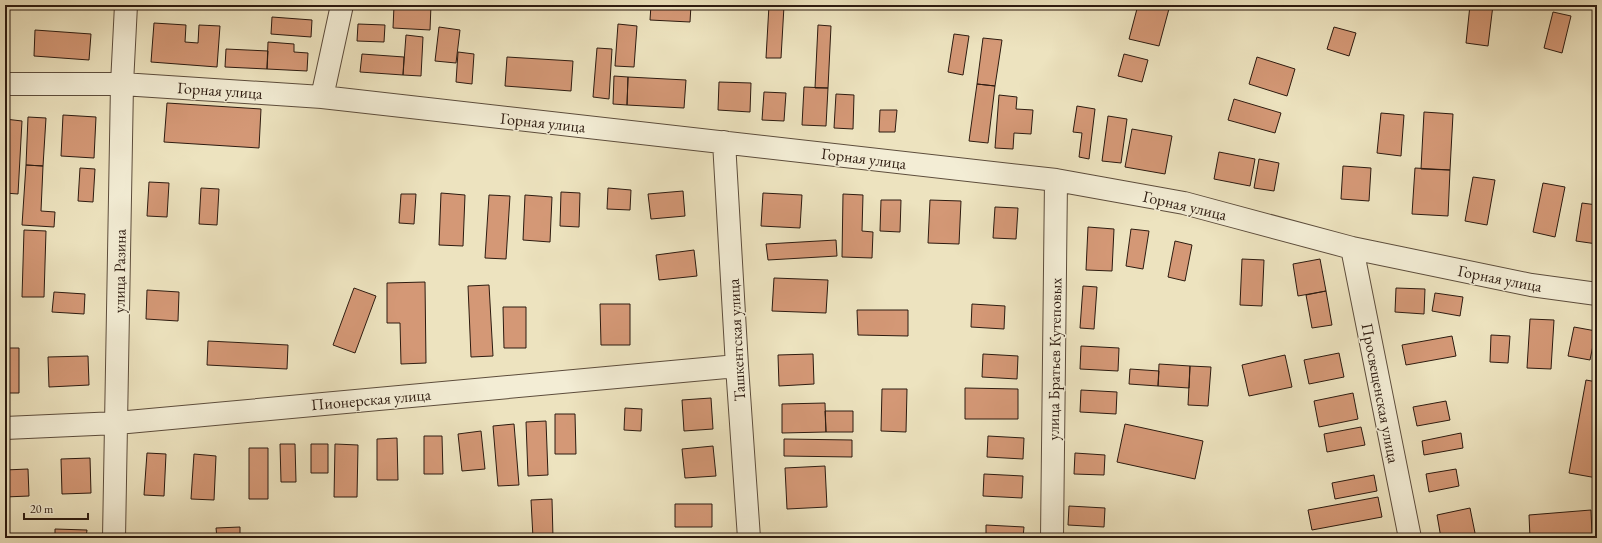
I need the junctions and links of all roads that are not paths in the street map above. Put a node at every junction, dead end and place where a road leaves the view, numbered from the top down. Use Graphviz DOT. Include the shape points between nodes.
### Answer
graph roads {
  1 [pos="126,5"];
  2 [pos="342,5"];
  3 [pos="5,84"];
  4 [pos="122,84"];
  5 [pos="322,97"];
  6 [pos="724,142"];
  7 [pos="1056,180"];
  8 [pos="1352,248"];
  9 [pos="1597,294"];
  10 [pos="737,366"];
  11 [pos="117,422"];
  12 [pos="5,428"];
  13 [pos="114,538"];
  14 [pos="749,538"];
  15 [pos="1052,538"];
  16 [pos="1410,538"];
  1 -- 4 [label="street, улица Разина"];
  2 -- 5 [label="street"];
  3 -- 4 [label="street, Горная улица"];
  4 -- 5 [label="street, Горная улица"];
  4 -- 11 [label="street, улица Разина"];
  5 -- 6 [label="street, Горная улица"];
  6 -- 7 [label="street, Горная улица"];
  6 -- 10 [label="street, Ташкентская улица"];
  7 -- 8 [label="street, Горная улица" via="1184,203"];
  7 -- 15 [label="street, улица Братьев Кутеповых"];
  8 -- 9 [label="street, Горная улица" via="1531,285"];
  8 -- 16 [label="street, Просвещенская улица"];
  10 -- 11 [label="street, Пионерская улица"];
  10 -- 14 [label="street, Ташкентская улица"];
  11 -- 12 [label="street, Пионерская улица"];
  11 -- 13 [label="street, улица Разина"];
}
